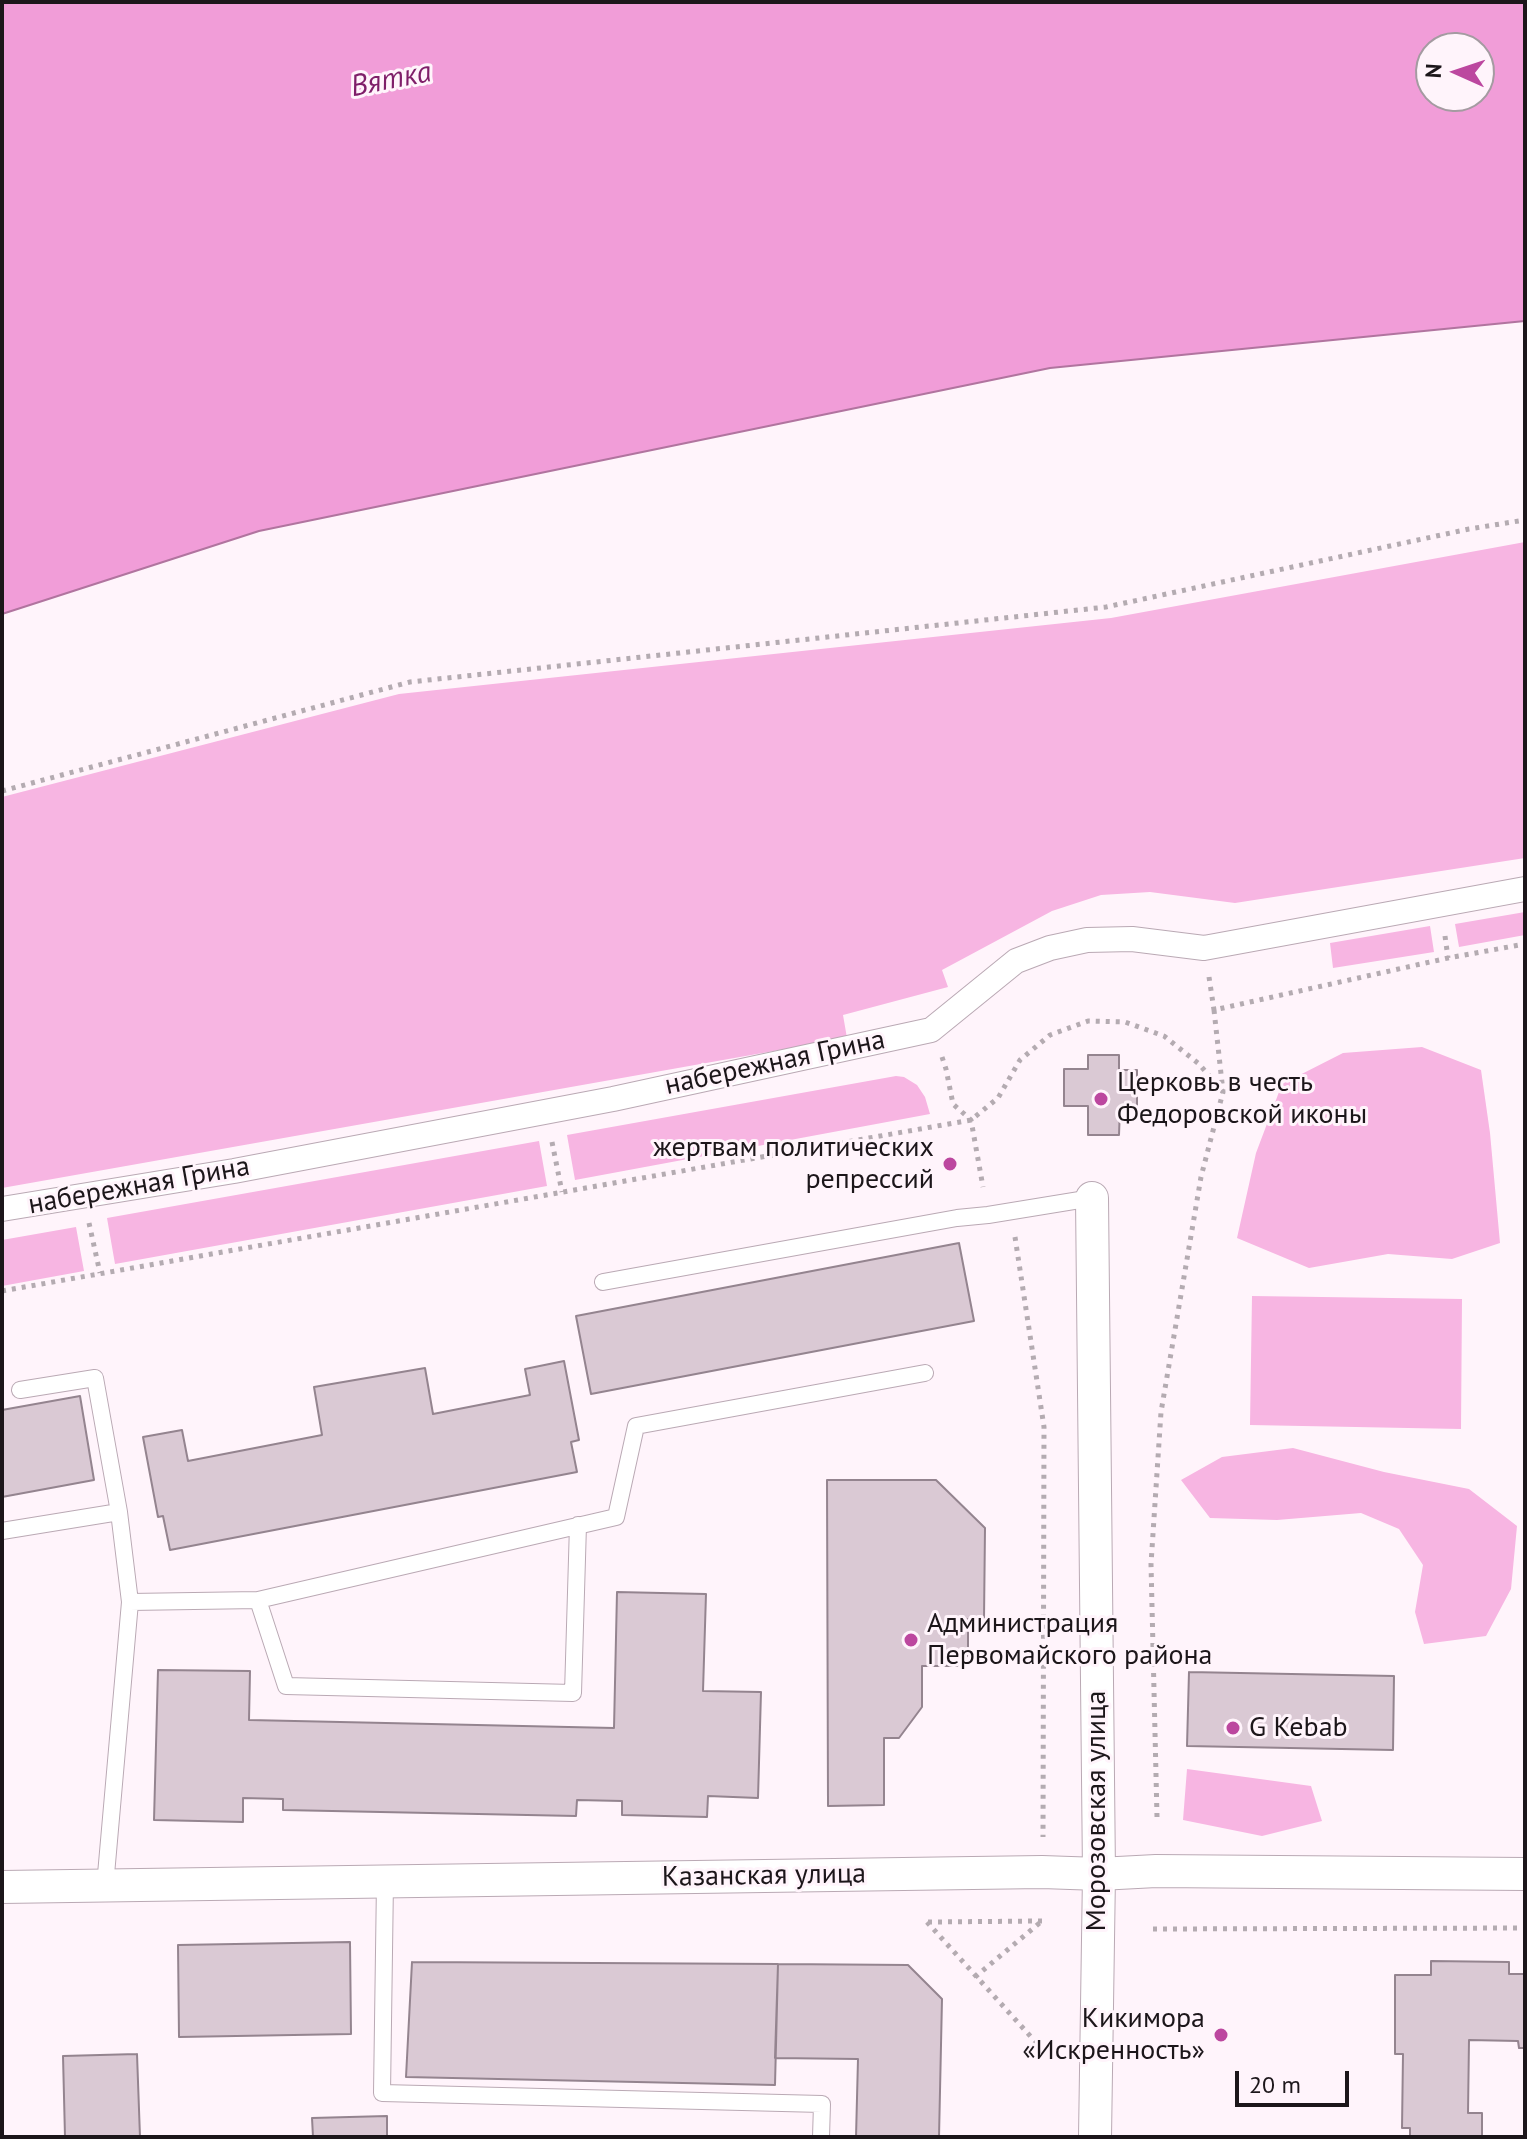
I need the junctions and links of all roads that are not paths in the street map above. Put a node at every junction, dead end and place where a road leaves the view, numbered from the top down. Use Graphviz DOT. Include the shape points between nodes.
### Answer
graph roads {
  1 [pos="1525,889"];
  2 [pos="1092,1198"];
  3 [pos="2,1209"];
  4 [pos="603,1282"];
  5 [pos="925,1373"];
  6 [pos="20,1390"];
  7 [pos="119,1512"];
  8 [pos="578,1525"];
  9 [pos="2,1531"];
  10 [pos="258,1600"];
  11 [pos="130,1602"];
  12 [pos="1099,1874"];
  13 [pos="1525,1874"];
  14 [pos="385,1881"];
  15 [pos="105,1886"];
  16 [pos="2,1887"];
  17 [pos="821,2137"];
  18 [pos="1095,2137"];
  1 -- 3 [label="street, набережная Грина" via="1204,948 1132,939 1087,940 1016,961 931,1030 613,1099"];
  2 -- 4 [label="lane"];
  2 -- 12 [label="street, Морозовская улица"];
  5 -- 8 [label="lane" via="636,1426 616,1517"];
  6 -- 7 [label="lane" via="95,1378"];
  7 -- 9 [label="lane"];
  7 -- 11 [label="lane"];
  8 -- 10 [label="lane"];
  8 -- 10 [label="lane" via="573,1693 286,1686"];
  10 -- 11 [label="lane"];
  11 -- 15 [label="lane"];
  12 -- 13 [label="street, Казанская улица"];
  12 -- 14 [label="street, Казанская улица"];
  12 -- 18 [label="street, Морозовская улица"];
  14 -- 15 [label="street, Казанская улица"];
  14 -- 17 [label="lane" via="382,2093 822,2104"];
  15 -- 16 [label="street, Казанская улица"];
}
